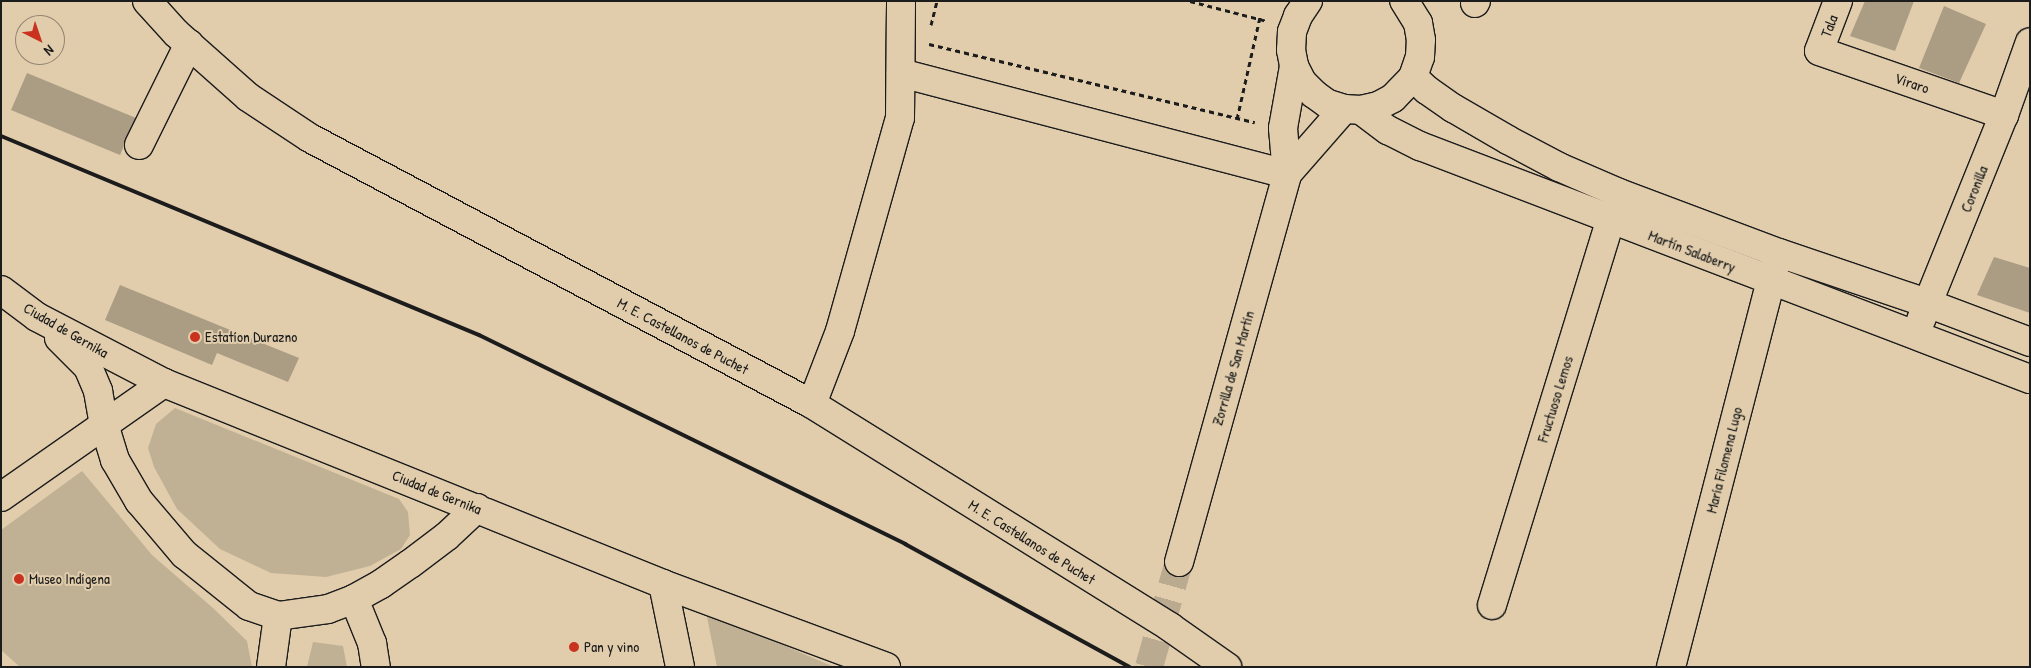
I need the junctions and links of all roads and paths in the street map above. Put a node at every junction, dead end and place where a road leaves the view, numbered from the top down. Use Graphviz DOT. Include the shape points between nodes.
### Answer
graph roads {
  1 [pos="147,1"];
  2 [pos="900,1"];
  3 [pos="937,1"];
  4 [pos="1190,1"];
  5 [pos="1307,1"];
  6 [pos="1404,1"];
  7 [pos="1838,1"];
  8 [pos="1260,18"];
  9 [pos="931,26"];
  10 [pos="1292,32"];
  11 [pos="928,35"];
  12 [pos="2030,42"];
  13 [pos="188,44"];
  14 [pos="1820,51"];
  15 [pos="1294,66"];
  16 [pos="901,73"];
  17 [pos="1414,76"];
  18 [pos="1352,109"];
  19 [pos="2004,115"];
  20 [pos="1237,118"];
  21 [pos="1283,128"];
  22 [pos="139,145"];
  23 [pos="1287,174"];
  24 [pos="1619,193"];
  25 [pos="1611,220"];
  26 [pos="1779,253"];
  27 [pos="1770,280"];
  28 [pos="1,290"];
  29 [pos="1927,303"];
  30 [pos="37,317"];
  31 [pos="1914,335"];
  32 [pos="2030,342"];
  33 [pos="2030,379"];
  34 [pos="164,384"];
  35 [pos="812,404"];
  36 [pos="104,424"];
  37 [pos="1,497"];
  38 [pos="477,508"];
  39 [pos="1179,562"];
  40 [pos="663,584"];
  41 [pos="354,599"];
  42 [pos="1492,605"];
  43 [pos="278,616"];
  44 [pos="271,667"];
  45 [pos="376,667"];
  46 [pos="680,667"];
  47 [pos="886,667"];
  48 [pos="1227,667"];
  49 [pos="1671,667"];
  1 -- 13 [label="street, M. E. Castellanos de Puchet"];
  2 -- 16 [label="street"];
  3 -- 9 [label="path"];
  4 -- 8 [label="path"];
  5 -- 10 [label="street"];
  6 -- 17 [label="street" via="1418,23 1421,40"];
  7 -- 14 [label="street, Tala"];
  8 -- 10 [label="path"];
  8 -- 20 [label="path"];
  10 -- 15 [label="street"];
  11 -- 20 [label="path" via="926,43"];
  12 -- 19 [label="street, Coronilla"];
  13 -- 22 [label="street"];
  13 -- 35 [label="street, M. E. Castellanos de Puchet" via="248,97 310,138"];
  14 -- 19 [label="street, Viraro"];
  15 -- 18 [label="street, Martín Salaberry" via="1302,82 1314,94 1328,104"];
  15 -- 21 [label="street, Zorrilla de San Martín"];
  16 -- 23 [label="street"];
  16 -- 35 [label="street" via="900,118 840,331"];
  17 -- 18 [label="street" via="1393,98 1378,106"];
  17 -- 24 [label="street, Martín Salaberry" via="1427,90 1508,140"];
  18 -- 23 [label="street, Zorrilla de San Martín"];
  18 -- 25 [label="street, Martín Salaberry" via="1420,146"];
  19 -- 29 [label="street, Coronilla"];
  20 -- 21 [label="path"];
  21 -- 23 [label="street, Zorrilla de San Martín"];
  23 -- 39 [label="street, Zorrilla de San Martín"];
  24 -- 25 [label="street, Fructuoso Lemos"];
  24 -- 26 [label="street, Martín Salaberry"];
  25 -- 27 [label="street, Martín Salaberry"];
  25 -- 42 [label="street, Fructuoso Lemos"];
  26 -- 27 [label="street, María Filomena Lugo"];
  26 -- 29 [label="street, Martín Salaberry"];
  27 -- 31 [label="street, Martín Salaberry"];
  27 -- 49 [label="street, María Filomena Lugo"];
  28 -- 30 [label="street, Ciudad de Gernika"];
  29 -- 31 [label="street, Coronilla"];
  29 -- 32 [label="street, Martín Salaberry"];
  30 -- 34 [label="street, Ciudad de Gernika"];
  30 -- 36 [label="street" via="88,367 98,391"];
  31 -- 33 [label="street, Martín Salaberry"];
  34 -- 36 [label="street"];
  34 -- 38 [label="street, Ciudad de Gernika"];
  35 -- 48 [label="street, M. E. Castellanos de Puchet" via="1170,627"];
  36 -- 37 [label="street"];
  36 -- 43 [label="street" via="115,460 139,501 184,554 249,606"];
  38 -- 40 [label="street, Ciudad de Gernika"];
  38 -- 41 [label="street" via="447,536 381,584"];
  40 -- 46 [label="street"];
  40 -- 47 [label="street, Ciudad de Gernika"];
  41 -- 43 [label="street" via="328,609"];
  41 -- 45 [label="street" via="372,643"];
  43 -- 44 [label="street"];
}
